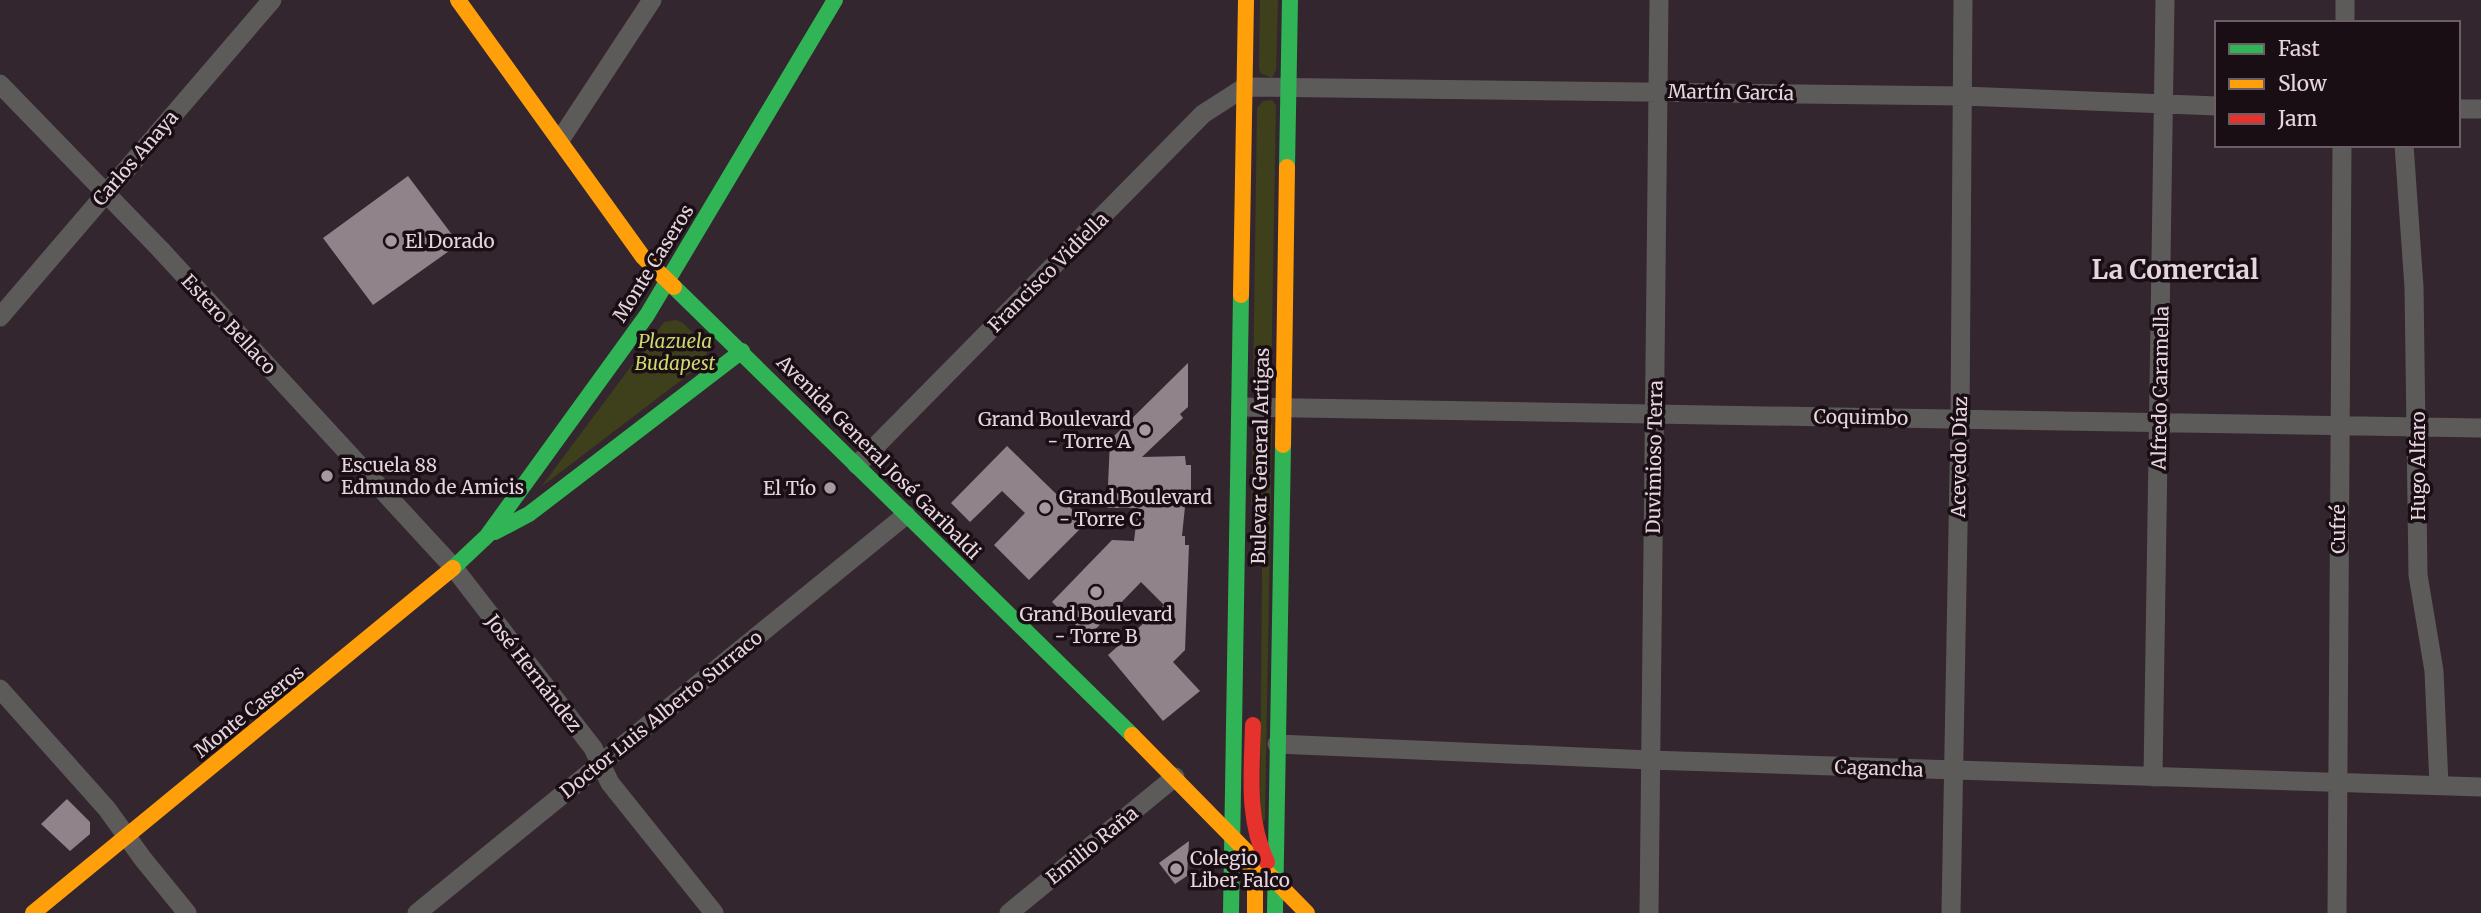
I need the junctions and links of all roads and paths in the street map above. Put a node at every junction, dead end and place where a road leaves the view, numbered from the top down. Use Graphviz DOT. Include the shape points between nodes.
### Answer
graph roads {
  1 [pos="272,0"];
  2 [pos="458,0"];
  3 [pos="652,0"];
  4 [pos="835,0"];
  5 [pos="1246,0"];
  6 [pos="1290,0"];
  7 [pos="1659,0"];
  8 [pos="1963,0"];
  9 [pos="2165,0"];
  10 [pos="2345,0"];
  11 [pos="2344,21"];
  12 [pos="0,84"];
  13 [pos="1245,87"];
  14 [pos="1289,88"];
  15 [pos="1658,90"];
  16 [pos="1963,96"];
  17 [pos="2163,104"];
  18 [pos="2215,106"];
  19 [pos="2460,109"];
  20 [pos="2481,109"];
  21 [pos="560,140"];
  22 [pos="2342,147"];
  23 [pos="2404,147"];
  24 [pos="104,194"];
  25 [pos="669,280"];
  26 [pos="0,317"];
  27 [pos="741,351"];
  28 [pos="1241,407"];
  29 [pos="1282,408"];
  30 [pos="1655,413"];
  31 [pos="1960,419"];
  32 [pos="2160,421"];
  33 [pos="2339,426"];
  34 [pos="2418,427"];
  35 [pos="2481,428"];
  36 [pos="857,466"];
  37 [pos="905,514"];
  38 [pos="487,536"];
  39 [pos="1239,537"];
  40 [pos="454,568"];
  41 [pos="1254,580"];
  42 [pos="0,689"];
  43 [pos="1254,704"];
  44 [pos="1276,744"];
  45 [pos="1650,760"];
  46 [pos="600,763"];
  47 [pos="1954,771"];
  48 [pos="1175,777"];
  49 [pos="2153,777"];
  50 [pos="2338,782"];
  51 [pos="2439,785"];
  52 [pos="2481,787"];
  53 [pos="1234,834"];
  54 [pos="127,837"];
  55 [pos="1276,878"];
  56 [pos="33,913"];
  57 [pos="187,913"];
  58 [pos="416,913"];
  59 [pos="714,913"];
  60 [pos="1009,913"];
  61 [pos="1231,913"];
  62 [pos="1255,913"];
  63 [pos="1275,913"];
  64 [pos="1307,913"];
  65 [pos="1649,913"];
  66 [pos="1951,913"];
  67 [pos="2337,913"];
  1 -- 24 [label="street, Carlos Anaya"];
  2 -- 21 [label="street, Avenida General José Garibaldi"];
  3 -- 21 [label="street"];
  4 -- 25 [label="street, Monte Caseros"];
  5 -- 13 [label="street, Bulevar General Artigas"];
  6 -- 14 [label="street, Bulevar General Artigas"];
  7 -- 15 [label="street, Duvimioso Terra"];
  8 -- 16 [label="street, Acevedo Díaz"];
  9 -- 17 [label="street, Alfredo Caramella"];
  10 -- 11 [label="street"];
  12 -- 24 [label="street, Estero Bellaco"];
  13 -- 14 [label="street, Martín García"];
  13 -- 28 [label="street, Bulevar General Artigas"];
  13 -- 36 [label="street, Francisco Vidiella" via="1203,114"];
  14 -- 15 [label="street, Martín García"];
  14 -- 29 [label="street, Bulevar General Artigas"];
  15 -- 16 [label="street, Martín García"];
  15 -- 30 [label="street, Duvimioso Terra"];
  16 -- 17 [label="street, Martín García"];
  16 -- 31 [label="street, Acevedo Díaz"];
  17 -- 18 [label="street, Martín García"];
  17 -- 32 [label="street, Alfredo Caramella"];
  19 -- 20 [label="street"];
  21 -- 25 [label="street, Avenida General José Garibaldi" via="643,257"];
  22 -- 33 [label="street, Cufré"];
  23 -- 34 [label="street, Hugo Alfaro"];
  24 -- 26 [label="street, Carlos Anaya"];
  24 -- 40 [label="street, Estero Bellaco"];
  25 -- 27 [label="street, Avenida General José Garibaldi"];
  25 -- 38 [label="street, Monte Caseros"];
  27 -- 36 [label="street, Avenida General José Garibaldi"];
  27 -- 38 [label="street, Monte Caseros" via="529,514"];
  28 -- 29 [label="street, Coquimbo"];
  28 -- 39 [label="street, Bulevar General Artigas"];
  29 -- 30 [label="street, Coquimbo"];
  29 -- 44 [label="street, Bulevar General Artigas"];
  30 -- 31 [label="street, Coquimbo"];
  30 -- 45 [label="street, Duvimioso Terra"];
  31 -- 32 [label="street, Coquimbo"];
  31 -- 47 [label="street, Acevedo Díaz"];
  32 -- 33 [label="street, Coquimbo"];
  32 -- 49 [label="street, Alfredo Caramella"];
  33 -- 34 [label="street, Coquimbo"];
  33 -- 50 [label="street, Cufré"];
  34 -- 35 [label="street, Coquimbo"];
  34 -- 51 [label="street, Hugo Alfaro" via="2418,575 2434,671"];
  36 -- 37 [label="street, Avenida General José Garibaldi"];
  37 -- 46 [label="street, Doctor Luis Alberto Surraco"];
  37 -- 48 [label="street, Avenida General José Garibaldi"];
  38 -- 40 [label="street, Monte Caseros"];
  39 -- 41 [label="street"];
  39 -- 53 [label="street, Bulevar General Artigas"];
  40 -- 46 [label="street, José Hernández"];
  40 -- 54 [label="street, Monte Caseros"];
  42 -- 54 [label="street" via="107,808"];
  43 -- 55 [label="street" via="1253,827 1258,848"];
  44 -- 45 [label="street, Cagancha"];
  44 -- 55 [label="street, Bulevar General Artigas"];
  45 -- 47 [label="street, Cagancha"];
  45 -- 65 [label="street, Duvimioso Terra"];
  46 -- 58 [label="street, Doctor Luis Alberto Surraco"];
  46 -- 59 [label="street, José Hernández" via="610,783"];
  47 -- 49 [label="street, Cagancha"];
  47 -- 66 [label="street, Acevedo Díaz"];
  48 -- 53 [label="street, Avenida General José Garibaldi"];
  48 -- 60 [label="street, Emilio Raña"];
  49 -- 50 [label="street, Cagancha"];
  50 -- 51 [label="street, Cagancha"];
  50 -- 67 [label="street, Cufré"];
  51 -- 52 [label="street, Cagancha"];
  53 -- 55 [label="street, Avenida General José Garibaldi"];
  53 -- 61 [label="street, Bulevar General Artigas"];
  53 -- 62 [label="street" via="1255,882"];
  54 -- 56 [label="street, Monte Caseros"];
  54 -- 57 [label="street"];
  55 -- 63 [label="street, Bulevar General Artigas"];
  55 -- 64 [label="street, Avenida General José Garibaldi"];
}
